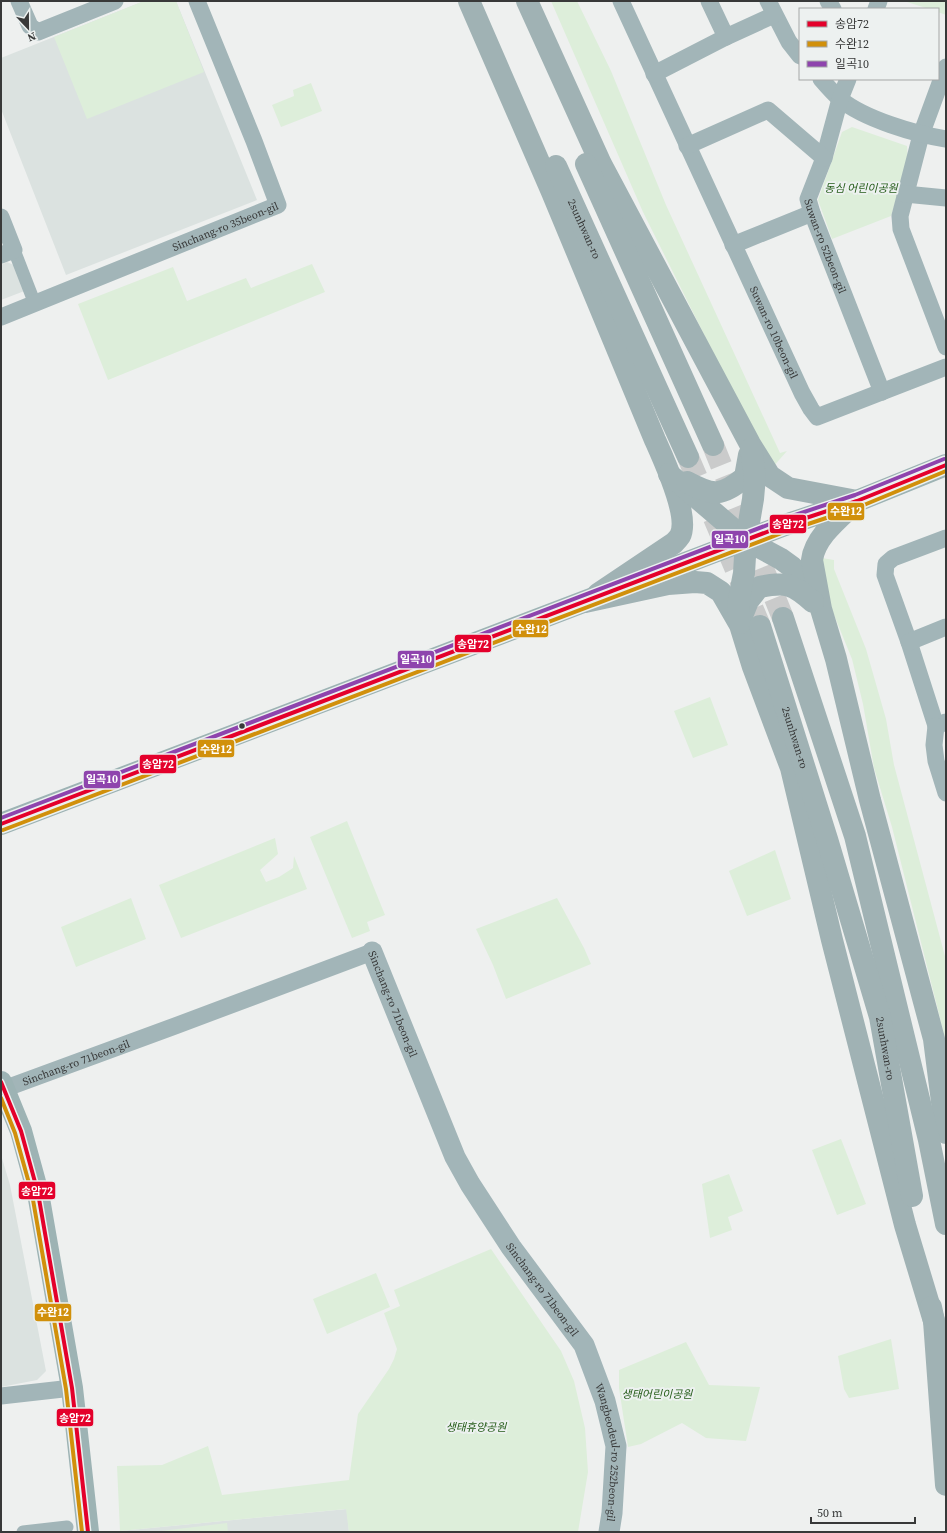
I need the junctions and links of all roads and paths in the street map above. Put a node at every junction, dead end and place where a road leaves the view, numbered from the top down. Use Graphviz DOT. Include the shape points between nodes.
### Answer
graph roads {
  1 [pos="19,1"];
  2 [pos="115,1"];
  3 [pos="197,1"];
  4 [pos="469,1"];
  5 [pos="482,1"];
  6 [pos="512,1"];
  7 [pos="527,1"];
  8 [pos="621,1"];
  9 [pos="709,1"];
  10 [pos="771,8"];
  11 [pos="726,37"];
  12 [pos="799,55"];
  13 [pos="946,67"];
  14 [pos="654,74"];
  15 [pos="822,80"];
  16 [pos="848,80"];
  17 [pos="943,84"];
  18 [pos="840,99"];
  19 [pos="921,135"];
  20 [pos="946,139"];
  21 [pos="687,146"];
  22 [pos="824,158"];
  23 [pos="906,194"];
  24 [pos="946,198"];
  25 [pos="812,213"];
  26 [pos="1,217"];
  27 [pos="734,245"];
  28 [pos="8,253"];
  29 [pos="35,304"];
  30 [pos="1,317"];
  31 [pos="946,347"];
  32 [pos="946,367"];
  33 [pos="882,392"];
  34 [pos="750,444"];
  35 [pos="713,445"];
  36 [pos="688,457"];
  37 [pos="946,465"];
  38 [pos="669,474"];
  39 [pos="857,501"];
  40 [pos="946,538"];
  41 [pos="746,540"];
  42 [pos="585,602"];
  43 [pos="821,609"];
  44 [pos="783,618"];
  45 [pos="750,626"];
  46 [pos="946,627"];
  47 [pos="910,642"];
  48 [pos="941,724"];
  49 [pos="944,782"];
  50 [pos="1,824"];
  51 [pos="372,952"];
  52 [pos="2,1087"];
  53 [pos="946,1133"];
  54 [pos="946,1224"];
  55 [pos="595,1374"];
  56 [pos="72,1388"];
  57 [pos="1,1396"];
  58 [pos="946,1485"];
  59 [pos="67,1527"];
  60 [pos="23,1532"];
  61 [pos="88,1532"];
  62 [pos="609,1532"];
  1 -- 2 [label="street" via="30,26 38,32"];
  3 -- 29 [label="street, Sinchang-ro 35beon-gil" via="278,205"];
  4 -- 38 [label="highway" via="552,192"];
  5 -- 36 [label="highway, 2sunhwan-ro"];
  6 -- 35 [label="highway"];
  7 -- 34 [label="highway" via="601,164"];
  8 -- 14 [label="street, Suwan-ro 10beon-gil"];
  9 -- 11 [label="street"];
  10 -- 11 [label="street"];
  10 -- 12 [label="street" via="789,42"];
  11 -- 14 [label="street"];
  13 -- 17 [label="street"];
  14 -- 21 [label="street, Suwan-ro 10beon-gil"];
  15 -- 18 [label="street"];
  16 -- 18 [label="street, Suwan-ro 52beon-gil"];
  17 -- 19 [label="street"];
  18 -- 19 [label="street" via="864,114"];
  18 -- 22 [label="street, Suwan-ro 52beon-gil"];
  19 -- 20 [label="street"];
  19 -- 23 [label="street"];
  21 -- 22 [label="street" via="768,110"];
  21 -- 27 [label="street, Suwan-ro 10beon-gil"];
  22 -- 25 [label="street, Suwan-ro 52beon-gil" via="808,199"];
  23 -- 24 [label="street"];
  23 -- 31 [label="street" via="900,216 901,229"];
  25 -- 27 [label="street"];
  25 -- 33 [label="street, Suwan-ro 52beon-gil"];
  26 -- 28 [label="street"];
  27 -- 33 [label="street, Suwan-ro 10beon-gil" via="810,409 817,417"];
  28 -- 29 [label="street"];
  29 -- 30 [label="street, Sinchang-ro 35beon-gil"];
  32 -- 33 [label="street"];
  34 -- 38 [label="highway" via="745,477 728,490 708,492"];
  34 -- 39 [label="highway" via="770,476 788,488"];
  34 -- 41 [label="highway" via="755,476"];
  37 -- 39 [label="main road"];
  38 -- 41 [label="highway"];
  38 -- 42 [label="highway" via="681,511 680,535 674,544"];
  39 -- 41 [label="main road"];
  39 -- 43 [label="highway" via="819,540 813,552 812,560"];
  40 -- 47 [label="street" via="893,558 886,564 885,575"];
  41 -- 42 [label="main road"];
  41 -- 43 [label="highway" via="781,559 800,575"];
  41 -- 45 [label="highway" via="744,573 738,604"];
  42 -- 45 [label="highway" via="668,584 707,583 721,592"];
  42 -- 50 [label="main road"];
  43 -- 45 [label="highway" via="792,586 778,584 759,587 743,611"];
  43 -- 53 [label="highway" via="934,1039"];
  44 -- 54 [label="highway, 2sunhwan-ro" via="856,836 929,1140"];
  45 -- 58 [label="highway" via="753,667 791,768 905,1225 934,1321"];
  46 -- 47 [label="street"];
  47 -- 48 [label="street"];
  48 -- 49 [label="street" via="934,745 936,761"];
  51 -- 52 [label="street, Sinchang-ro 71beon-gil"];
  51 -- 55 [label="street, Sinchang-ro 71beon-gil" via="455,1157 511,1247 584,1346"];
  52 -- 56 [label="main road" via="21,1131 38,1193"];
  55 -- 62 [label="street, Wangbeodeul-ro 252beon-gil" via="605,1401 616,1446"];
  56 -- 57 [label="street"];
  56 -- 61 [label="main road"];
  59 -- 60 [label="street"];
}
